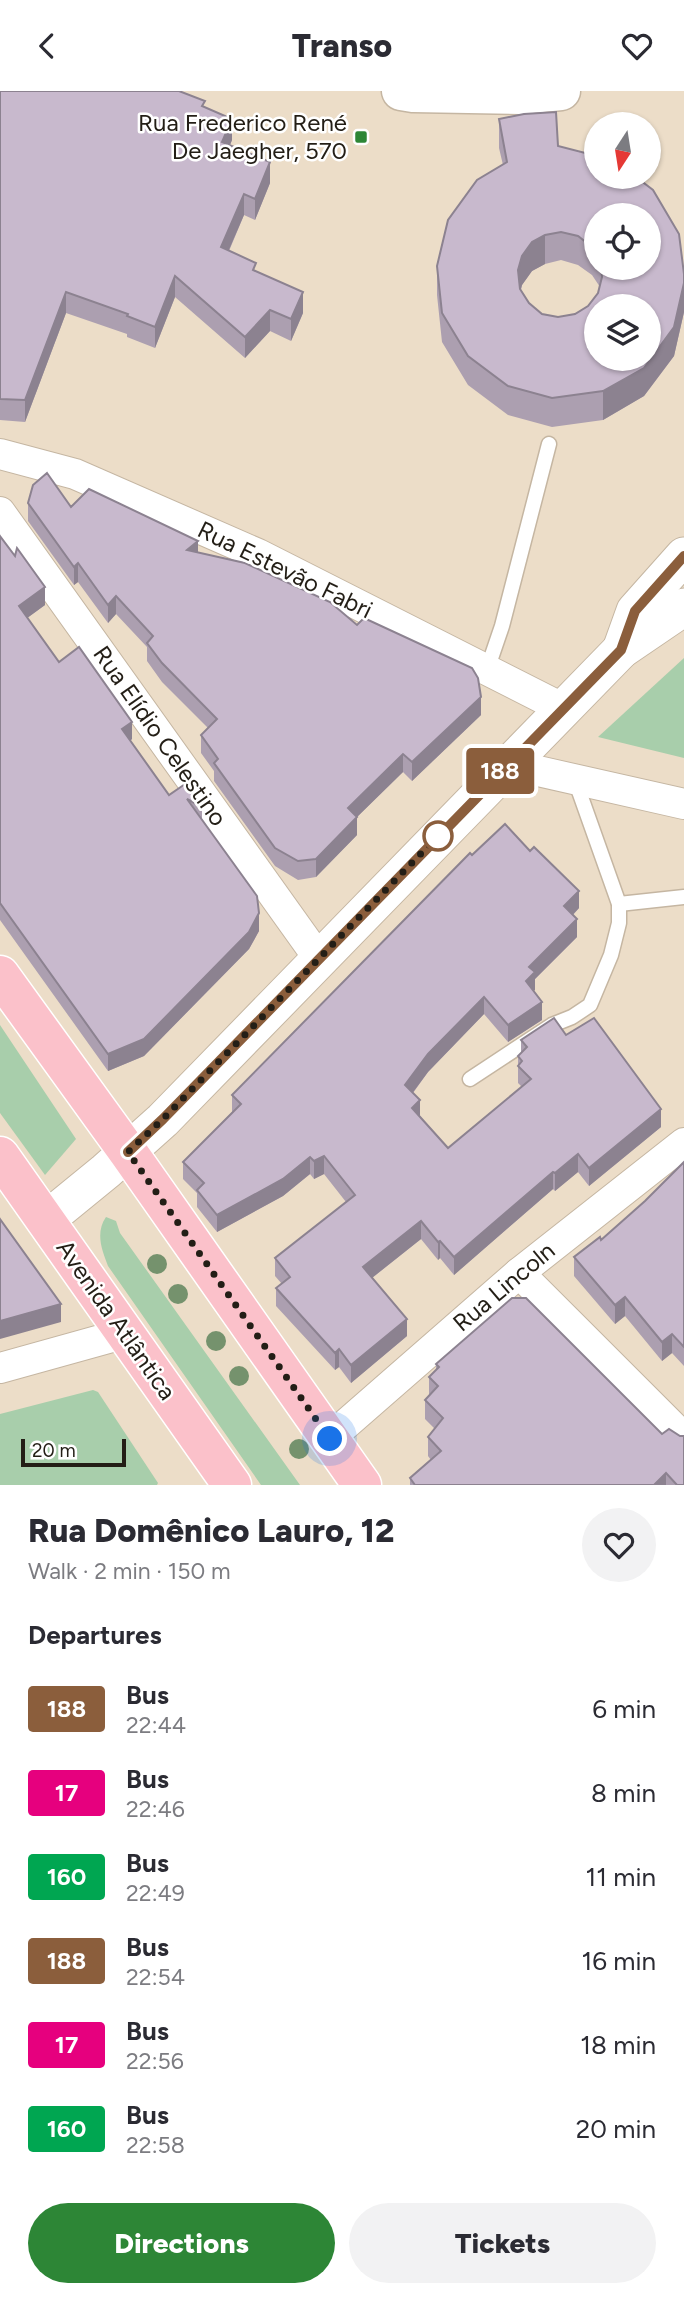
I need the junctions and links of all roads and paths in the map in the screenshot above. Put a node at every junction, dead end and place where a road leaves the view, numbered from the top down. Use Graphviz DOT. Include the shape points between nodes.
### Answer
graph roads {
  1 [pos="401,91"];
  2 [pos="561,91"];
  3 [pos="549,444"];
  4 [pos="0,454"];
  5 [pos="0,512"];
  6 [pos="684,556"];
  7 [pos="684,607"];
  8 [pos="621,650"];
  9 [pos="487,670"];
  10 [pos="562,708"];
  11 [pos="507,764"];
  12 [pos="575,780"];
  13 [pos="684,804"];
  14 [pos="684,897"];
  15 [pos="620,904"];
  16 [pos="320,960"];
  17 [pos="0,975"];
  18 [pos="470,1079"];
  19 [pos="684,1143"];
  20 [pos="128,1152"];
  21 [pos="0,1156"];
  22 [pos="46,1220"];
  23 [pos="519,1273"];
  24 [pos="126,1333"];
  25 [pos="0,1368"];
  26 [pos="684,1438"];
  27 [pos="330,1439"];
  28 [pos="232,1485"];
  29 [pos="362,1485"];
  1 -- 2 [label="main road" via="521,95"];
  3 -- 9 [label="lane"];
  4 -- 9 [label="street, Rua Estevão Fabri" via="75,474 246,549"];
  5 -- 16 [label="street, Rua Elídio Celestino"];
  6 -- 8 [label="street" via="635,611"];
  7 -- 8 [label="street"];
  8 -- 10 [label="street"];
  9 -- 10 [label="street, Rua Estevão Fabri"];
  10 -- 11 [label="street"];
  11 -- 12 [label="street"];
  11 -- 16 [label="street"];
  12 -- 13 [label="street"];
  12 -- 15 [label="lane"];
  14 -- 15 [label="lane"];
  15 -- 18 [label="lane" via="611,955 590,1005"];
  16 -- 20 [label="street"];
  17 -- 20 [label="main road"];
  19 -- 23 [label="street, Rua Lincoln"];
  20 -- 22 [label="street"];
  20 -- 27 [label="main road"];
  21 -- 22 [label="main road, Avenida Atlântica"];
  22 -- 24 [label="main road, Avenida Atlântica"];
  23 -- 26 [label="street"];
  23 -- 27 [label="street, Rua Lincoln"];
  24 -- 25 [label="street"];
  24 -- 28 [label="main road, Avenida Atlântica"];
  27 -- 29 [label="main road"];
}
